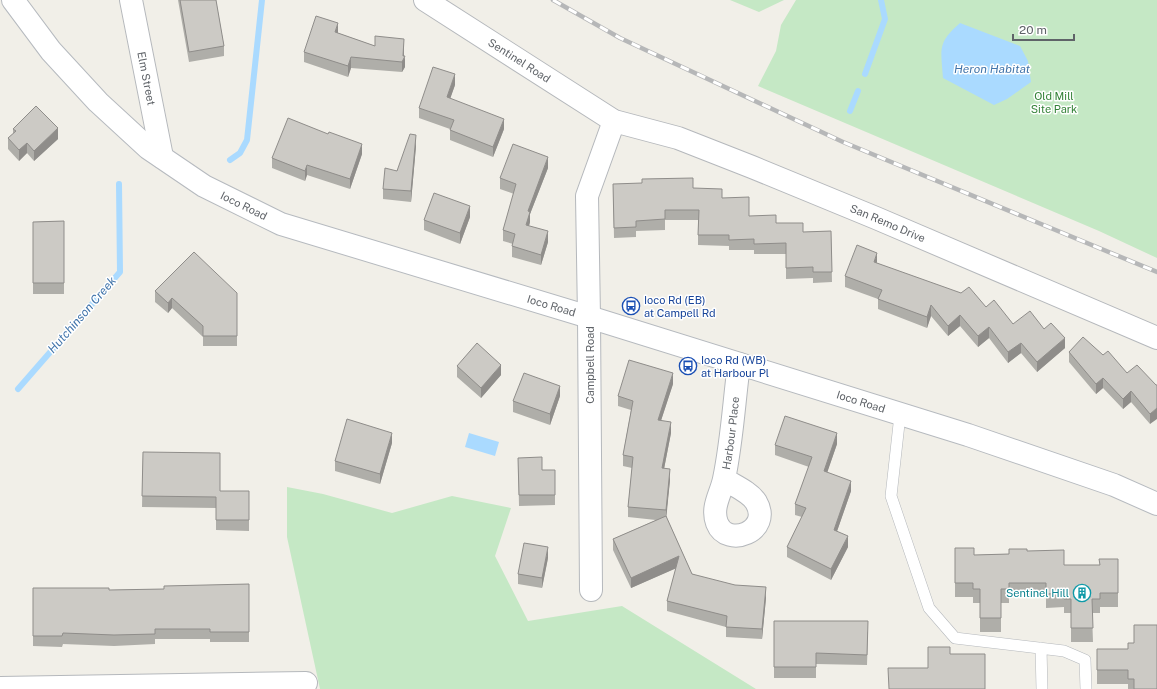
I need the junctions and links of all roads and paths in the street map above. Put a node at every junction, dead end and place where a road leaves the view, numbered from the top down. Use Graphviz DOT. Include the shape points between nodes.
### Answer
graph roads {
  1 [pos="13,0"];
  2 [pos="131,0"];
  3 [pos="425,0"];
  4 [pos="614,121"];
  5 [pos="162,158"];
  6 [pos="590,317"];
  7 [pos="1157,338"];
  8 [pos="739,364"];
  9 [pos="900,415"];
  10 [pos="724,479"];
  11 [pos="1157,504"];
  12 [pos="591,590"];
  13 [pos="1041,648"];
  14 [pos="306,683"];
  15 [pos="0,688"];
  16 [pos="1042,689"];
  17 [pos="1086,689"];
  1 -- 5 [label="street, Ioco Road" via="51,51 98,102"];
  2 -- 5 [label="street, Elm Street"];
  3 -- 4 [label="street, Sentinel Road"];
  4 -- 6 [label="street, Campbell Road" via="587,196"];
  4 -- 7 [label="street, San Remo Drive" via="678,138 744,164"];
  5 -- 6 [label="street, Ioco Road" via="204,186 280,224"];
  6 -- 8 [label="street, Ioco Road"];
  6 -- 12 [label="street, Campbell Road"];
  8 -- 9 [label="street, Ioco Road"];
  8 -- 10 [label="street, Harbour Place"];
  9 -- 11 [label="street, Ioco Road" via="968,435 1114,485"];
  9 -- 13 [label="lane" via="891,496 929,608 955,638"];
  13 -- 16 [label="lane"];
  13 -- 17 [label="lane" via="1064,651 1085,660"];
  14 -- 15 [label="street"];
}
